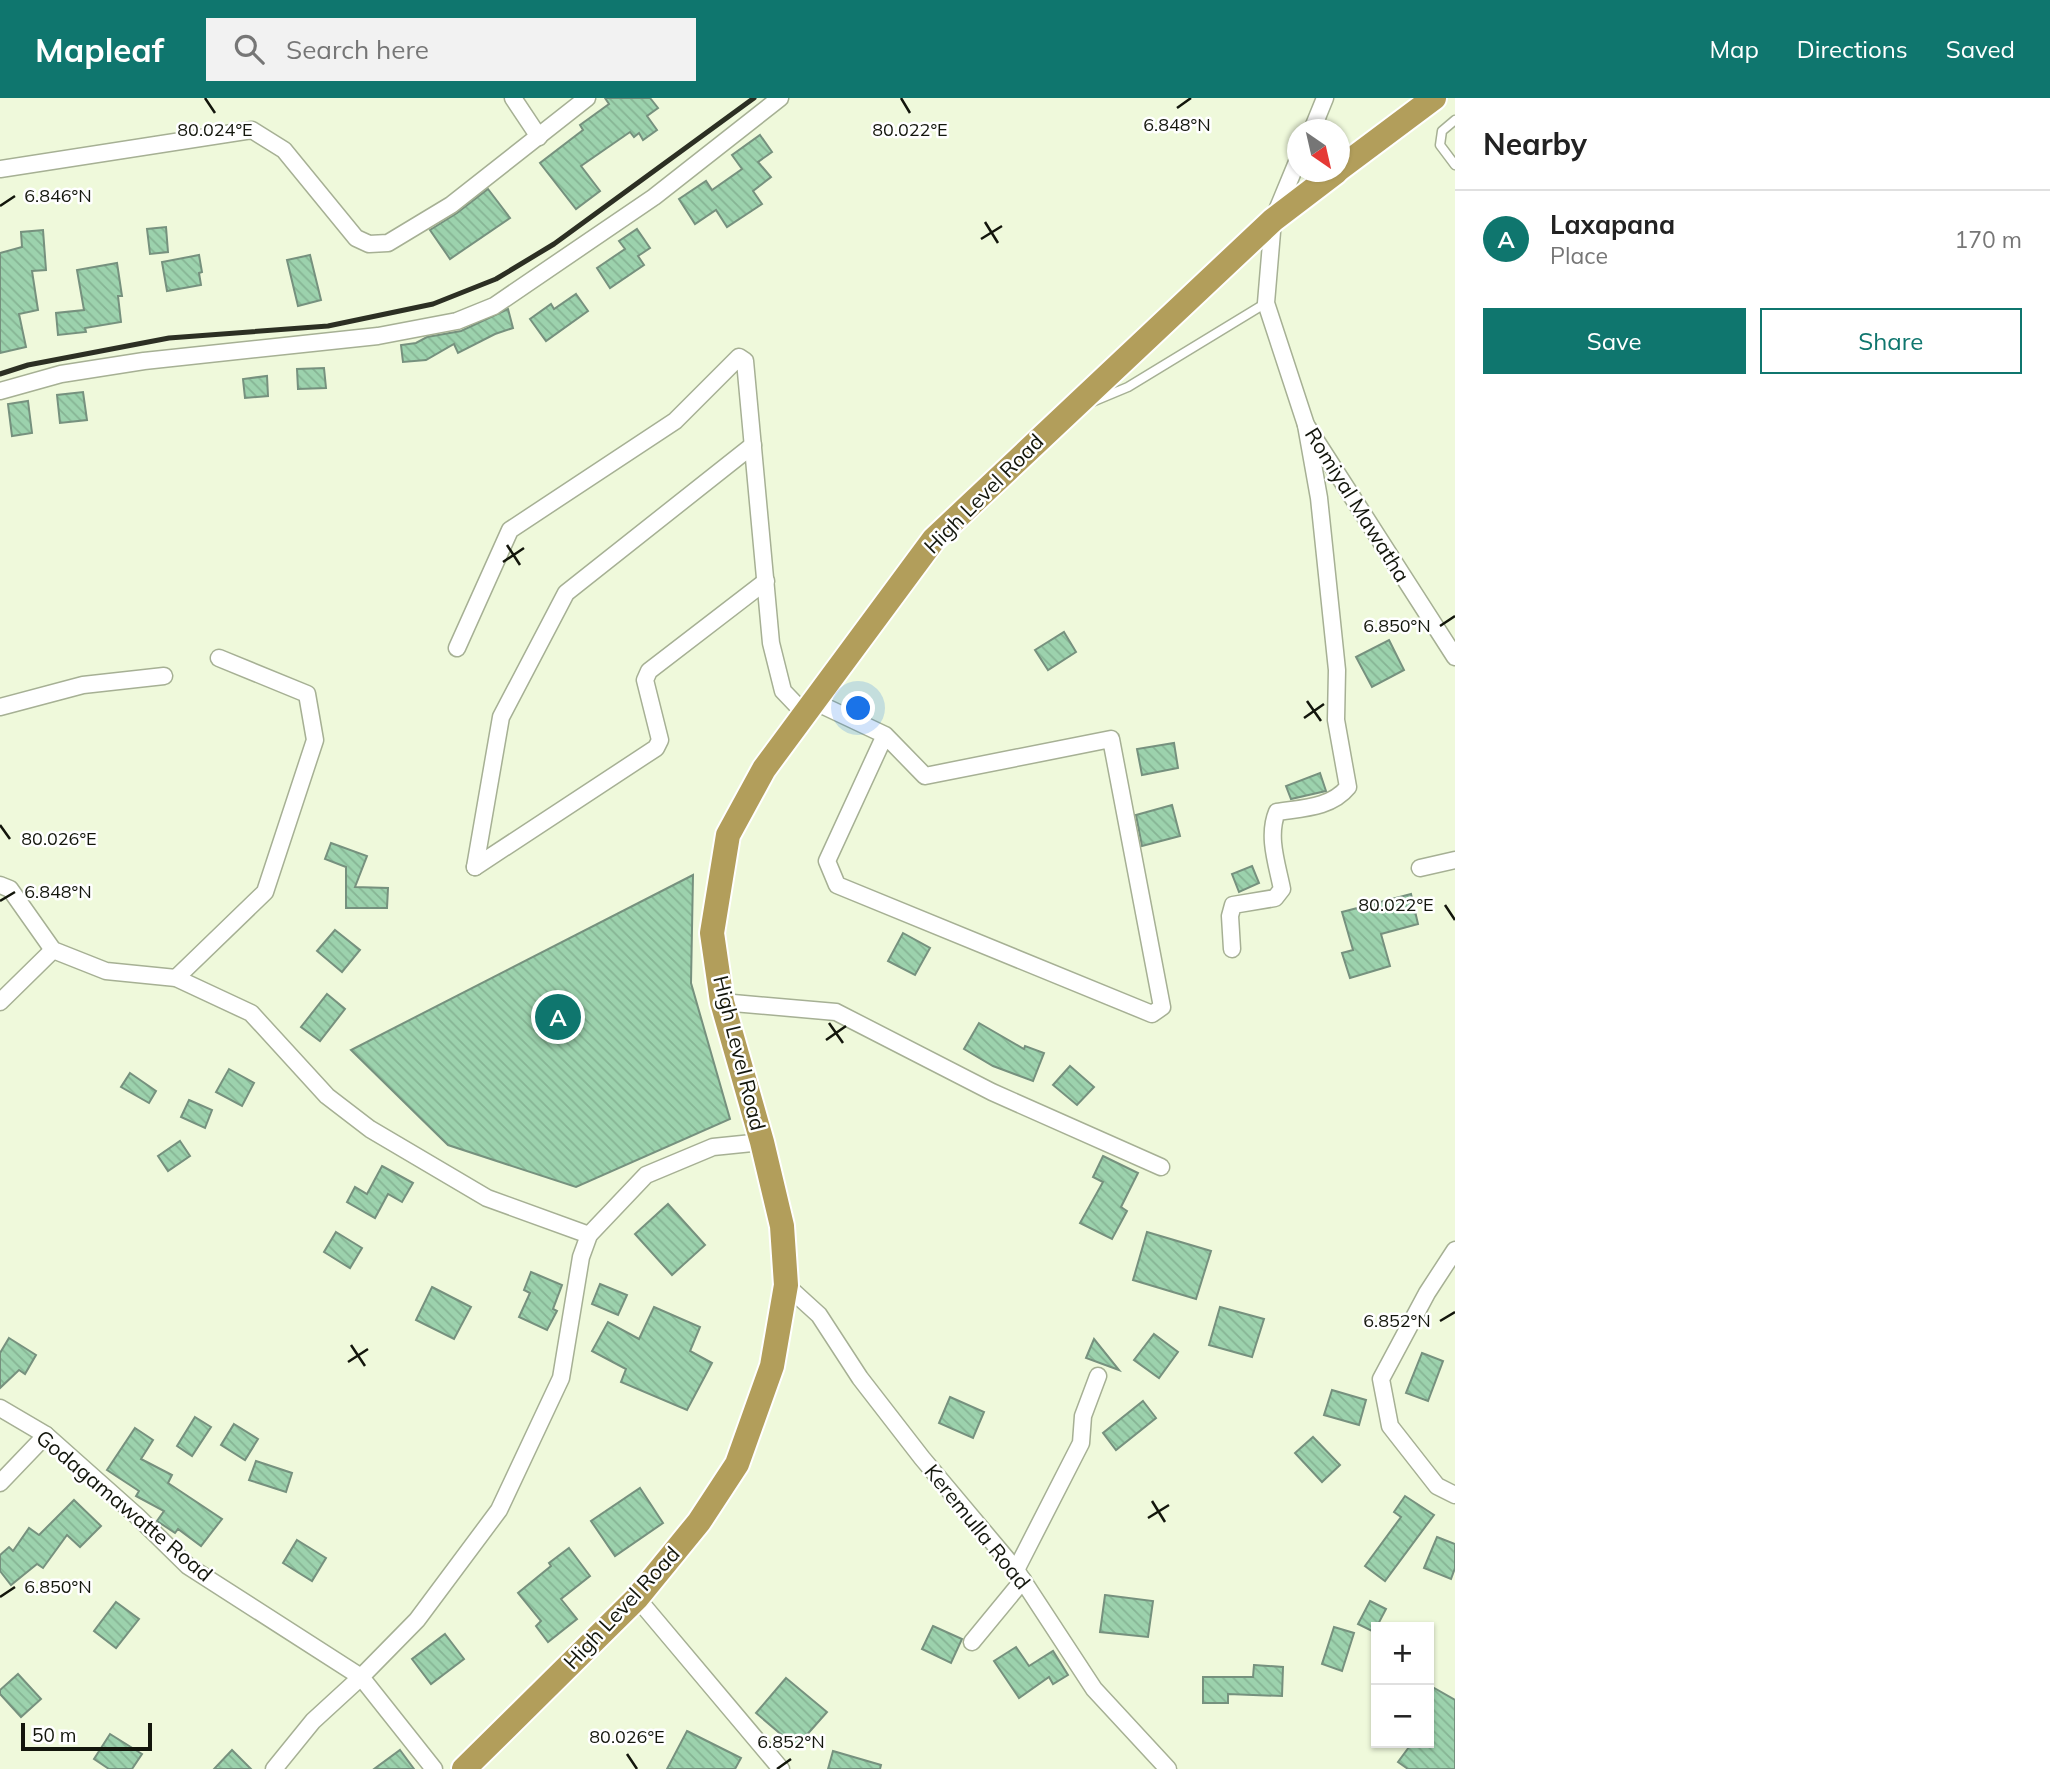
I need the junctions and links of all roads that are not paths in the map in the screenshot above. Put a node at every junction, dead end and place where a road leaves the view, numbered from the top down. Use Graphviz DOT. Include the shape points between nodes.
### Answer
graph roads {
  1 [pos="513,98"];
  2 [pos="587,98"];
  3 [pos="780,98"];
  4 [pos="1325,98"];
  5 [pos="1418,98"];
  6 [pos="1434,98"];
  7 [pos="1316,119"];
  8 [pos="1455,120"];
  9 [pos="540,137"];
  10 [pos="1381,137"];
  11 [pos="1350,161"];
  12 [pos="1455,165"];
  13 [pos="0,169"];
  14 [pos="1289,182"];
  15 [pos="1322,182"];
  16 [pos="1273,220"];
  17 [pos="1266,303"];
  18 [pos="0,391"];
  19 [pos="1066,414"];
  20 [pos="1306,425"];
  21 [pos="753,444"];
  22 [pos="766,582"];
  23 [pos="457,648"];
  24 [pos="1455,657"];
  25 [pos="219,658"];
  26 [pos="164,676"];
  27 [pos="0,707"];
  28 [pos="809,707"];
  29 [pos="885,735"];
  30 [pos="1455,860"];
  31 [pos="1420,868"];
  32 [pos="0,885"];
  33 [pos="1232,949"];
  34 [pos="53,950"];
  35 [pos="176,978"];
  36 [pos="0,1002"];
  37 [pos="722,1002"];
  38 [pos="762,1142"];
  39 [pos="1161,1167"];
  40 [pos="589,1235"];
  41 [pos="1455,1250"];
  42 [pos="786,1285"];
  43 [pos="1098,1376"];
  44 [pos="0,1408"];
  45 [pos="46,1435"];
  46 [pos="0,1483"];
  47 [pos="1455,1495"];
  48 [pos="1020,1575"];
  49 [pos="637,1598"];
  50 [pos="972,1642"];
  51 [pos="361,1677"];
  52 [pos="274,1769"];
  53 [pos="434,1769"];
  54 [pos="464,1769"];
  55 [pos="781,1769"];
  56 [pos="1168,1769"];
  1 -- 9 [label="street"];
  2 -- 9 [label="street"];
  3 -- 18 [label="street" via="643,205 494,306 457,321 378,336 144,361 61,374"];
  4 -- 7 [label="street"];
  5 -- 10 [label="highway, High Level Road"];
  6 -- 10 [label="highway, High Level Road"];
  8 -- 12 [label="lane" via="1442,131 1440,145"];
  9 -- 13 [label="street" via="451,205 388,243 369,244 356,238 284,150 252,130"];
  10 -- 11 [label="highway, High Level Road"];
  14 -- 16 [label="street, Romiyal Mawatha"];
  15 -- 16 [label="highway, High Level Road"];
  16 -- 17 [label="street, Romiyal Mawatha"];
  16 -- 19 [label="highway, High Level Road"];
  17 -- 19 [label="lane" via="1128,387"];
  17 -- 20 [label="street, Romiyal Mawatha"];
  19 -- 28 [label="highway, High Level Road" via="934,539"];
  20 -- 24 [label="street, Romiyal Mawatha"];
  20 -- 33 [label="street" via="1319,498 1338,670 1336,720 1348,787 1340,797 1322,804 1277,812 1272,837 1282,889 1275,898 1233,905"];
  21 -- 22 [label="street"];
  21 -- 22 [label="street" via="566,593 501,717 475,867 656,748 660,740 645,680 649,671"];
  21 -- 23 [label="street" via="745,361 739,357 675,421 510,530"];
  22 -- 28 [label="street" via="771,643 783,691"];
  25 -- 35 [label="street" via="307,694 316,740 265,892"];
  26 -- 27 [label="street" via="83,685"];
  28 -- 29 [label="street"];
  28 -- 37 [label="highway, High Level Road" via="764,769 728,835 712,933"];
  29 -- 29 [label="street" via="827,861 837,885 1152,1014 1162,1007 1111,739 925,776"];
  30 -- 31 [label="street"];
  32 -- 34 [label="street" via="10,889"];
  34 -- 35 [label="street" via="106,971"];
  34 -- 36 [label="street"];
  35 -- 40 [label="street" via="251,1013 327,1096 370,1129 487,1198"];
  37 -- 38 [label="highway, High Level Road"];
  37 -- 39 [label="street" via="836,1012 992,1091"];
  38 -- 40 [label="street" via="713,1147 646,1175"];
  38 -- 42 [label="highway, High Level Road" via="782,1226"];
  40 -- 51 [label="street" via="581,1257 561,1378 499,1510 416,1620"];
  41 -- 47 [label="street" via="1381,1379 1390,1426 1437,1486"];
  42 -- 48 [label="street, Keremulla Road" via="819,1315 860,1378"];
  42 -- 49 [label="highway, High Level Road" via="772,1366 737,1464 699,1522"];
  43 -- 48 [label="street" via="1083,1416 1081,1443"];
  44 -- 45 [label="street, Godagamawatte Road"];
  45 -- 46 [label="street"];
  45 -- 51 [label="street, Godagamawatte Road" via="188,1566"];
  48 -- 50 [label="street"];
  48 -- 56 [label="street, Keremulla Road" via="1094,1689"];
  49 -- 54 [label="highway, High Level Road"];
  49 -- 55 [label="street"];
  51 -- 52 [label="street" via="313,1721"];
  51 -- 53 [label="street, Godagamawatte Road"];
}
